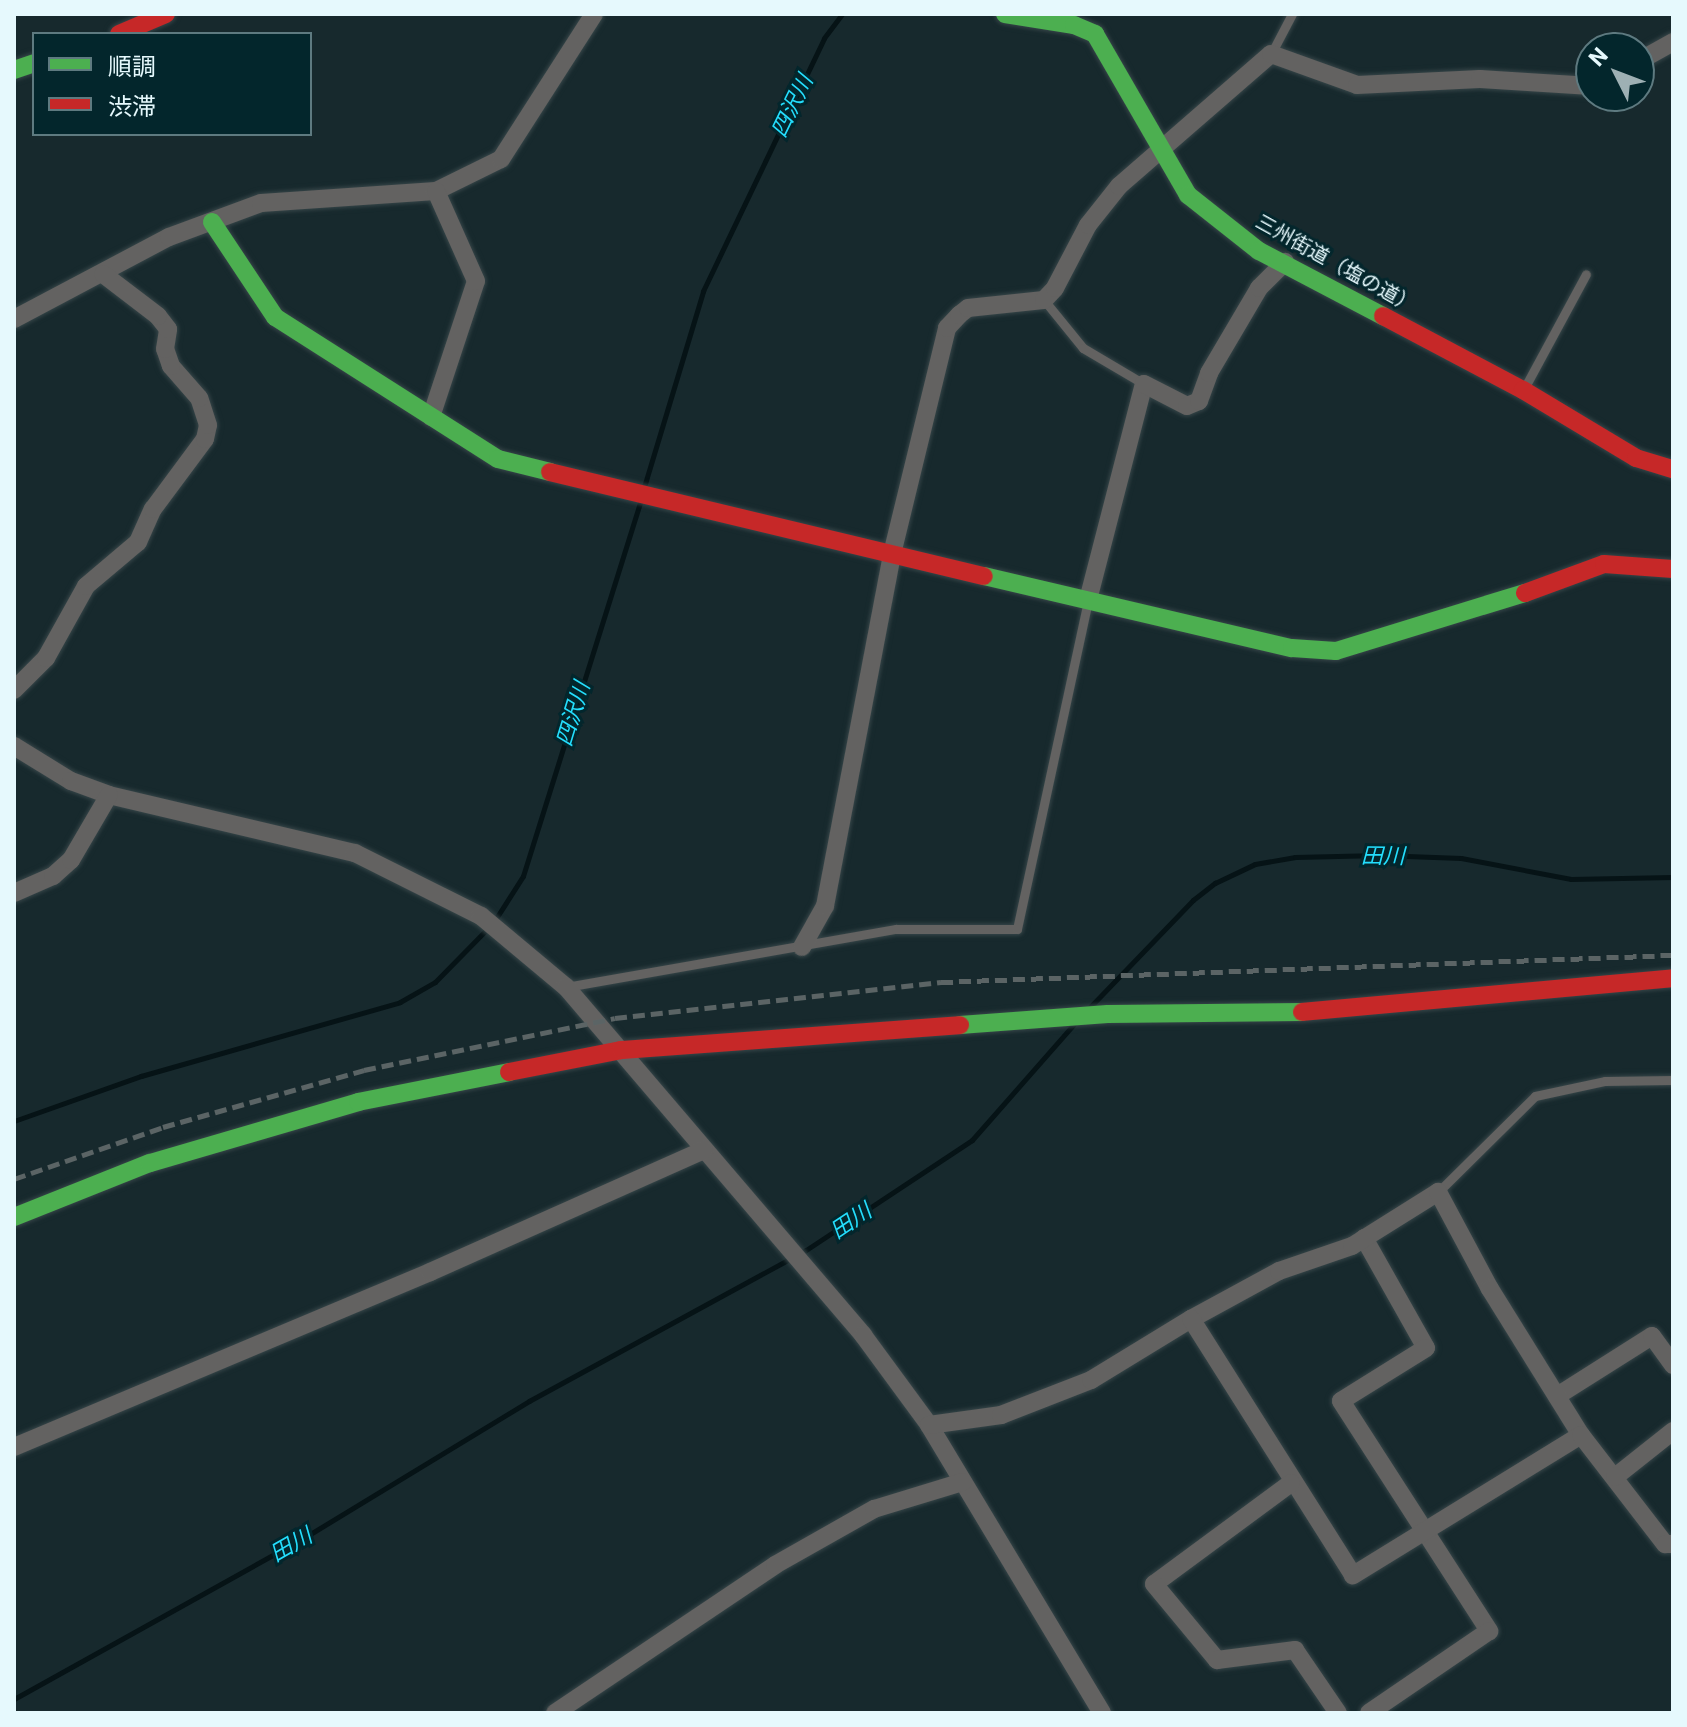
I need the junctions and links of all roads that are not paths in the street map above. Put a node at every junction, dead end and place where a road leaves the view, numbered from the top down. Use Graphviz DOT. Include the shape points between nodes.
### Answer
graph roads {
  1 [pos="166,14"];
  2 [pos="594,14"];
  3 [pos="1005,14"];
  4 [pos="1292,14"];
  5 [pos="124,32"];
  6 [pos="1673,42"];
  7 [pos="1655,52"];
  8 [pos="1271,54"];
  9 [pos="1575,85"];
  10 [pos="1162,147"];
  11 [pos="436,191"];
  12 [pos="212,222"];
  13 [pos="1285,262"];
  14 [pos="103,274"];
  15 [pos="1586,274"];
  16 [pos="1044,300"];
  17 [pos="14,319"];
  18 [pos="1144,384"];
  19 [pos="1523,390"];
  20 [pos="431,417"];
  21 [pos="1673,469"];
  22 [pos="892,554"];
  23 [pos="1673,569"];
  24 [pos="1088,600"];
  25 [pos="14,690"];
  26 [pos="14,746"];
  27 [pos="109,795"];
  28 [pos="14,893"];
  29 [pos="802,947"];
  30 [pos="1673,978"];
  31 [pos="566,987"];
  32 [pos="621,1050"];
  33 [pos="1673,1080"];
  34 [pos="704,1150"];
  35 [pos="1438,1192"];
  36 [pos="14,1217"];
  37 [pos="1364,1238"];
  38 [pos="1191,1319"];
  39 [pos="1673,1365"];
  40 [pos="1557,1396"];
  41 [pos="929,1425"];
  42 [pos="1673,1431"];
  43 [pos="1581,1435"];
  44 [pos="14,1447"];
  45 [pos="1615,1477"];
  46 [pos="963,1482"];
  47 [pos="1291,1483"];
  48 [pos="1424,1529"];
  49 [pos="1673,1544"];
  50 [pos="555,1713"];
  51 [pos="1102,1713"];
  52 [pos="1338,1713"];
  53 [pos="1369,1713"];
  1 -- 5 [label="main road"];
  2 -- 11 [label="street" via="501,159"];
  3 -- 10 [label="main road, 三州街道（塩の道）" via="1074,25 1095,34"];
  4 -- 8 [label="lane"];
  6 -- 7 [label="street"];
  8 -- 9 [label="street" via="1357,85 1480,79"];
  8 -- 10 [label="street"];
  10 -- 13 [label="main road, 三州街道（塩の道）" via="1188,195 1259,251"];
  10 -- 16 [label="street" via="1088,225"];
  11 -- 12 [label="street" via="261,203"];
  11 -- 20 [label="street" via="476,281"];
  12 -- 14 [label="street" via="169,237"];
  12 -- 20 [label="main road" via="275,317"];
  13 -- 18 [label="street" via="1259,288 1209,373 1199,401 1187,406"];
  13 -- 19 [label="main road, 三州街道（塩の道）"];
  14 -- 17 [label="street"];
  14 -- 25 [label="street" via="168,329 165,349 171,366 199,398 208,425 205,439 153,509 138,542 86,586 46,658"];
  15 -- 19 [label="lane"];
  16 -- 18 [label="lane" via="1083,348"];
  16 -- 22 [label="street" via="968,308 947,328"];
  18 -- 24 [label="street"];
  19 -- 21 [label="main road, 三州街道（塩の道）" via="1636,458"];
  20 -- 22 [label="main road" via="498,459"];
  22 -- 24 [label="main road"];
  22 -- 29 [label="street" via="825,906"];
  23 -- 24 [label="main road" via="1604,564 1450,620 1336,651 1292,648"];
  24 -- 29 [label="lane" via="1017,929 896,929"];
  26 -- 27 [label="street" via="71,781"];
  27 -- 28 [label="street" via="71,860 53,876"];
  27 -- 31 [label="street" via="355,853 481,916"];
  29 -- 31 [label="lane"];
  30 -- 32 [label="main road" via="1348,1012 1064,1016"];
  31 -- 32 [label="street"];
  32 -- 34 [label="street"];
  32 -- 36 [label="main road" via="358,1102 150,1163"];
  33 -- 35 [label="lane" via="1605,1081 1535,1096"];
  34 -- 41 [label="street"];
  34 -- 44 [label="street"];
  35 -- 37 [label="street"];
  35 -- 40 [label="street"];
  37 -- 38 [label="street" via="1279,1271"];
  37 -- 48 [label="street" via="1426,1348 1341,1401"];
  38 -- 41 [label="street" via="1091,1380 1001,1415"];
  38 -- 47 [label="street"];
  39 -- 40 [label="street" via="1652,1336"];
  40 -- 43 [label="street"];
  41 -- 46 [label="street"];
  42 -- 45 [label="street"];
  43 -- 45 [label="street"];
  43 -- 48 [label="street"];
  45 -- 49 [label="street" via="1665,1544"];
  46 -- 50 [label="street" via="874,1509 787,1558"];
  46 -- 51 [label="street"];
  47 -- 48 [label="street" via="1353,1575"];
  47 -- 52 [label="street" via="1154,1584 1217,1660 1295,1650"];
  48 -- 53 [label="street" via="1489,1631"];
}
